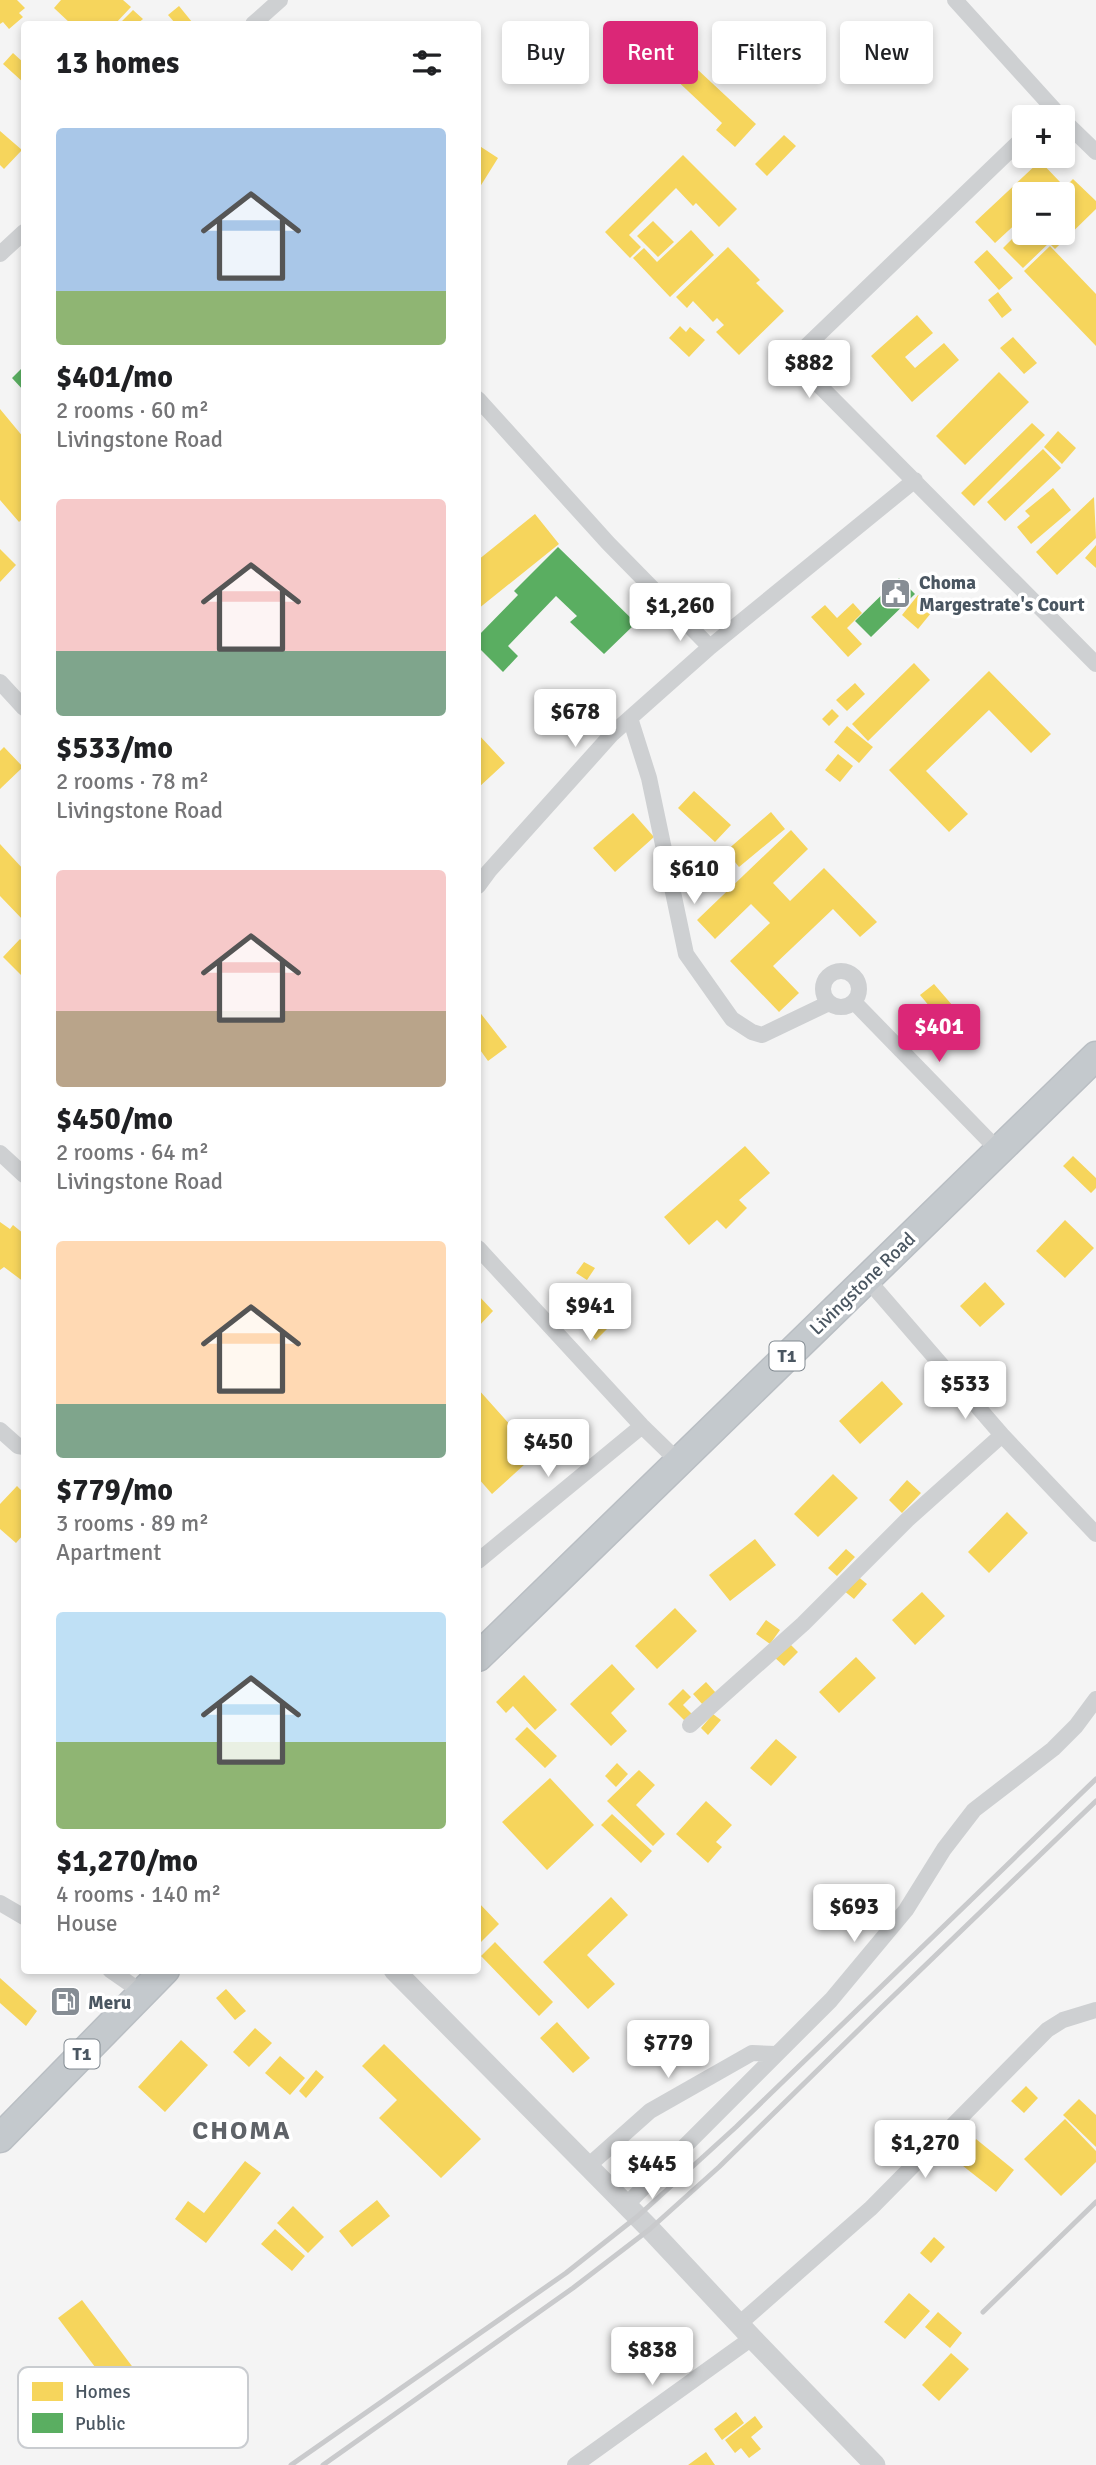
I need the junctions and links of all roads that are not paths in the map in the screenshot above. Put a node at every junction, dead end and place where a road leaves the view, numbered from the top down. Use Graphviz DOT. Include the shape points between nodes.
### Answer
graph roads {
  1 [pos="280,0"];
  2 [pos="955,0"];
  3 [pos="256,21"];
  4 [pos="1046,105"];
  5 [pos="1075,134"];
  6 [pos="1012,149"];
  7 [pos="1096,152"];
  8 [pos="21,235"];
  9 [pos="0,254"];
  10 [pos="481,402"];
  11 [pos="915,480"];
  12 [pos="710,647"];
  13 [pos="1096,664"];
  14 [pos="0,682"];
  15 [pos="21,705"];
  16 [pos="630,718"];
  17 [pos="481,882"];
  18 [pos="854,1002"];
  19 [pos="830,1003"];
  20 [pos="1096,1056"];
  21 [pos="999,1150"];
  22 [pos="0,1153"];
  23 [pos="21,1171"];
  24 [pos="481,1251"];
  25 [pos="867,1279"];
  26 [pos="642,1426"];
  27 [pos="0,1430"];
  28 [pos="1002,1435"];
  29 [pos="21,1446"];
  30 [pos="679,1462"];
  31 [pos="1096,1534"];
  32 [pos="481,1559"];
  33 [pos="481,1654"];
  34 [pos="1096,1699"];
  35 [pos="690,1725"];
  36 [pos="0,1903"];
  37 [pos="21,1915"];
  38 [pos="116,1974"];
  39 [pos="161,1974"];
  40 [pos="398,1974"];
  41 [pos="143,1993"];
  42 [pos="1096,2010"];
  43 [pos="776,2054"];
  44 [pos="5,2127"];
  45 [pos="587,2167"];
  46 [pos="626,2205"];
  47 [pos="745,2331"];
  48 [pos="597,2459"];
  49 [pos="575,2465"];
  50 [pos="875,2465"];
  1 -- 3 [label="street"];
  2 -- 4 [label="street"];
  5 -- 7 [label="street"];
  6 -- 11 [label="street" via="793,359"];
  8 -- 9 [label="street"];
  10 -- 12 [label="street"];
  11 -- 12 [label="street"];
  11 -- 13 [label="street"];
  12 -- 16 [label="street"];
  14 -- 15 [label="street"];
  16 -- 17 [label="street"];
  16 -- 19 [label="street" via="649,778 686,954 732,1019 752,1032 762,1035"];
  18 -- 19 [label="street" via="842,1008"];
  18 -- 19 [label="street" via="859,985 846,972 836,972 824,986"];
  18 -- 21 [label="street"];
  20 -- 21 [label="highway, Livingstone Road / T1"];
  21 -- 25 [label="highway, Livingstone Road / T1"];
  22 -- 23 [label="street"];
  24 -- 26 [label="street"];
  25 -- 28 [label="street"];
  25 -- 30 [label="highway, Livingstone Road / T1"];
  26 -- 30 [label="street"];
  26 -- 32 [label="street"];
  27 -- 29 [label="street"];
  28 -- 31 [label="street"];
  28 -- 35 [label="street"];
  30 -- 33 [label="highway, Livingstone Road / T1"];
  34 -- 43 [label="street" via="1053,1749 974,1810 906,1910 831,2000"];
  36 -- 37 [label="street"];
  38 -- 41 [label="street"];
  39 -- 41 [label="highway, T1"];
  40 -- 45 [label="street"];
  41 -- 44 [label="highway, T1"];
  42 -- 47 [label="street" via="1048,2030"];
  43 -- 45 [label="street" via="752,2053 650,2111"];
  43 -- 46 [label="street"];
  45 -- 46 [label="street"];
  46 -- 47 [label="street"];
  47 -- 48 [label="street"];
  47 -- 50 [label="street"];
  48 -- 49 [label="street"];
}
